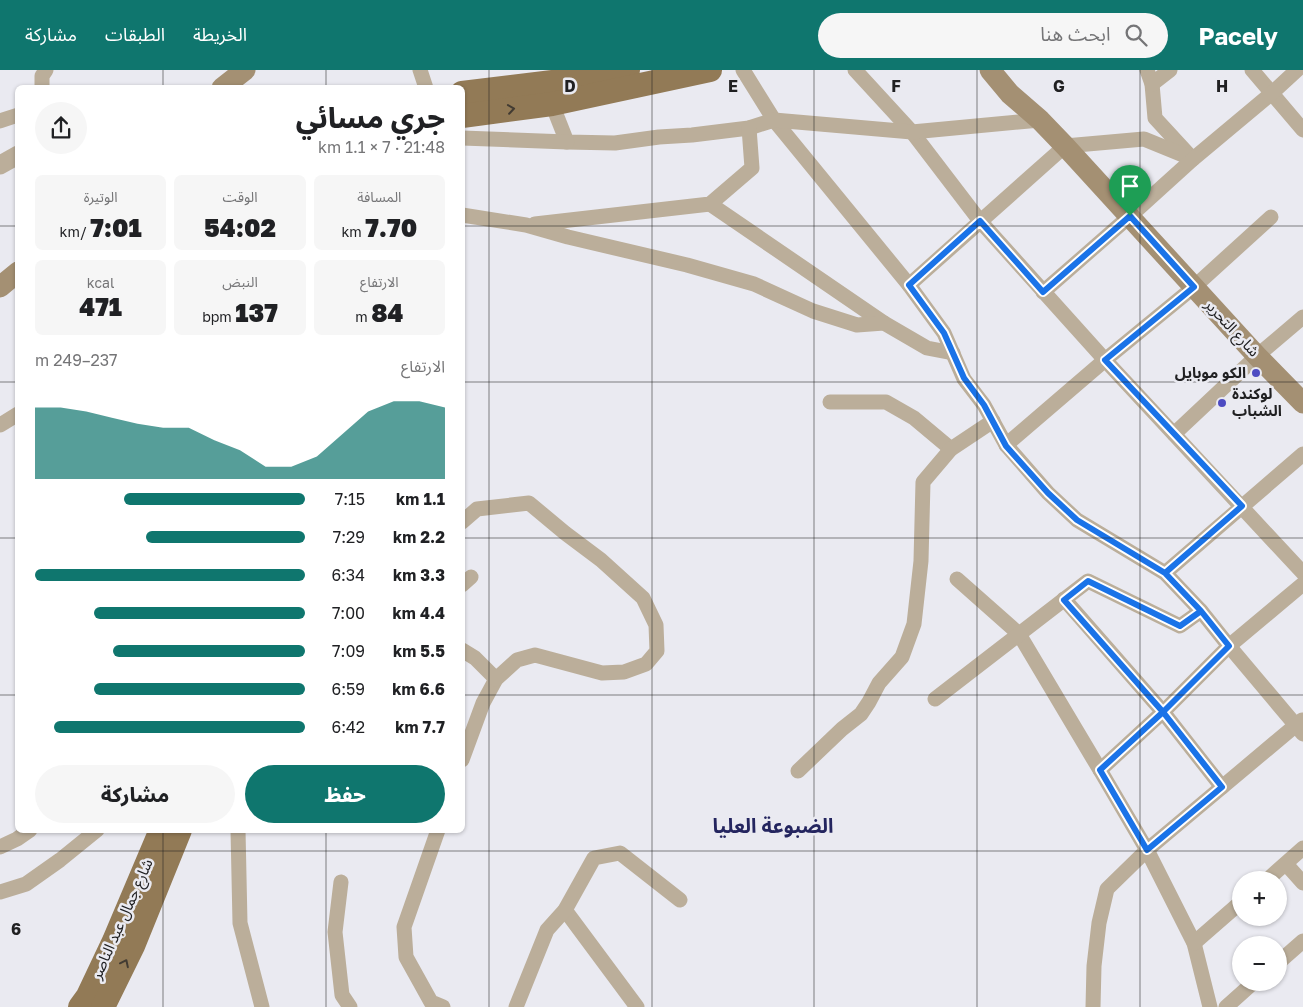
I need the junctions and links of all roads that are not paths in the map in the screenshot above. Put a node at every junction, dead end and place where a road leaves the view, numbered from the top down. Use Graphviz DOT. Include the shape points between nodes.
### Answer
graph roads {
  1 [pos="46,70"];
  2 [pos="420,70"];
  3 [pos="627,70"];
  4 [pos="710,70"];
  5 [pos="743,70"];
  6 [pos="855,70"];
  7 [pos="990,70"];
  8 [pos="1006,70"];
  9 [pos="1170,70"];
  10 [pos="1252,70"];
  11 [pos="1297,70"];
  12 [pos="243,71"];
  13 [pos="1150,77"];
  14 [pos="42,85"];
  15 [pos="226,85"];
  16 [pos="425,85"];
  17 [pos="465,93"];
  18 [pos="1272,93"];
  19 [pos="552,104"];
  20 [pos="15,116"];
  21 [pos="465,116"];
  22 [pos="774,120"];
  23 [pos="1040,120"];
  24 [pos="0,121"];
  25 [pos="749,128"];
  26 [pos="1303,130"];
  27 [pos="912,132"];
  28 [pos="465,138"];
  29 [pos="567,142"];
  30 [pos="1065,146"];
  31 [pos="15,156"];
  32 [pos="1193,159"];
  33 [pos="0,164"];
  34 [pos="710,204"];
  35 [pos="465,215"];
  36 [pos="1130,216"];
  37 [pos="1271,217"];
  38 [pos="980,221"];
  39 [pos="526,225"];
  40 [pos="15,274"];
  41 [pos="909,285"];
  42 [pos="0,287"];
  43 [pos="1194,287"];
  44 [pos="1043,292"];
  45 [pos="1303,317"];
  46 [pos="884,323"];
  47 [pos="953,354"];
  48 [pos="1257,356"];
  49 [pos="1105,360"];
  50 [pos="830,402"];
  51 [pos="1303,403"];
  52 [pos="15,416"];
  53 [pos="993,421"];
  54 [pos="0,425"];
  55 [pos="1174,434"];
  56 [pos="1006,446"];
  57 [pos="951,449"];
  58 [pos="1303,454"];
  59 [pos="1242,506"];
  60 [pos="465,519"];
  61 [pos="1165,573"];
  62 [pos="1303,573"];
  63 [pos="957,579"];
  64 [pos="1303,584"];
  65 [pos="1064,600"];
  66 [pos="1201,611"];
  67 [pos="1019,634"];
  68 [pos="1229,646"];
  69 [pos="465,652"];
  70 [pos="496,679"];
  71 [pos="935,698"];
  72 [pos="1163,712"];
  73 [pos="1301,726"];
  74 [pos="465,751"];
  75 [pos="1100,770"];
  76 [pos="798,771"];
  77 [pos="1222,787"];
  78 [pos="26,833"];
  79 [pos="93,833"];
  80 [pos="160,833"];
  81 [pos="179,833"];
  82 [pos="238,833"];
  83 [pos="437,833"];
  84 [pos="0,847"];
  85 [pos="1303,848"];
  86 [pos="1147,850"];
  87 [pos="1286,864"];
  88 [pos="1278,871"];
  89 [pos="341,882"];
  90 [pos="1303,883"];
  91 [pos="0,892"];
  92 [pos="680,900"];
  93 [pos="565,910"];
  94 [pos="1232,910"];
  95 [pos="1303,941"];
  96 [pos="1194,943"];
  97 [pos="1287,955"];
  98 [pos="1244,991"];
  99 [pos="434,1005"];
  100 [pos="80,1007"];
  101 [pos="103,1007"];
  102 [pos="262,1007"];
  103 [pos="350,1007"];
  104 [pos="516,1007"];
  105 [pos="637,1007"];
  106 [pos="1093,1007"];
  107 [pos="1210,1007"];
  108 [pos="1226,1007"];
  1 -- 14 [label="street"];
  2 -- 16 [label="street"];
  3 -- 17 [label="main road"];
  4 -- 19 [label="main road"];
  5 -- 22 [label="street"];
  6 -- 27 [label="street"];
  7 -- 23 [label="main road, شارع التحرير" via="1010,94"];
  8 -- 23 [label="main road, شارع التحرير"];
  9 -- 13 [label="street"];
  10 -- 18 [label="street"];
  11 -- 18 [label="street"];
  12 -- 15 [label="main road"];
  13 -- 32 [label="street" via="1156,118"];
  18 -- 26 [label="street"];
  18 -- 32 [label="street"];
  21 -- 19 [label="main road, one-way"];
  19 -- 29 [label="street"];
  20 -- 24 [label="street"];
  22 -- 25 [label="street"];
  22 -- 27 [label="street"];
  22 -- 41 [label="street"];
  23 -- 27 [label="street"];
  23 -- 30 [label="main road, شارع التحرير"];
  25 -- 29 [label="street" via="615,143"];
  25 -- 34 [label="street" via="752,168"];
  27 -- 38 [label="street"];
  28 -- 29 [label="street"];
  30 -- 32 [label="street" via="1144,139"];
  30 -- 36 [label="main road, شارع التحرير"];
  30 -- 38 [label="street"];
  31 -- 33 [label="street"];
  32 -- 36 [label="street"];
  34 -- 39 [label="street"];
  34 -- 46 [label="street"];
  35 -- 39 [label="street"];
  36 -- 43 [label="main road, شارع التحرير"];
  36 -- 44 [label="street"];
  37 -- 43 [label="street"];
  38 -- 41 [label="street"];
  38 -- 44 [label="street"];
  39 -- 46 [label="street" via="687,264 754,284 813,311 857,325"];
  40 -- 42 [label="main road"];
  41 -- 47 [label="street" via="944,333"];
  43 -- 48 [label="main road, شارع التحرير"];
  43 -- 49 [label="street"];
  44 -- 49 [label="street"];
  45 -- 48 [label="street"];
  46 -- 47 [label="street" via="927,348"];
  47 -- 53 [label="street" via="964,378"];
  48 -- 51 [label="main road, شارع التحرير"];
  48 -- 55 [label="street"];
  49 -- 55 [label="street"];
  49 -- 56 [label="street"];
  50 -- 57 [label="street" via="886,402 914,418"];
  52 -- 54 [label="street"];
  53 -- 56 [label="street"];
  53 -- 57 [label="street"];
  55 -- 59 [label="street"];
  56 -- 61 [label="street" via="1077,520"];
  57 -- 76 [label="street" via="923,482 921,561 914,624 902,657 879,683 861,714"];
  58 -- 59 [label="street"];
  59 -- 61 [label="street"];
  59 -- 62 [label="street"];
  60 -- 70 [label="street" via="477,509 529,503 643,598 656,625 657,650 646,664 624,672 602,673 535,655 517,660"];
  61 -- 66 [label="street"];
  63 -- 67 [label="street"];
  64 -- 68 [label="street"];
  65 -- 66 [label="street" via="1088,581 1180,626"];
  65 -- 67 [label="street"];
  65 -- 72 [label="street"];
  66 -- 68 [label="street"];
  67 -- 71 [label="street"];
  67 -- 75 [label="street"];
  68 -- 72 [label="street"];
  68 -- 73 [label="street"];
  69 -- 70 [label="street"];
  70 -- 74 [label="street" via="482,703"];
  72 -- 75 [label="street"];
  72 -- 77 [label="street"];
  73 -- 77 [label="street"];
  75 -- 86 [label="street"];
  77 -- 86 [label="street"];
  78 -- 84 [label="street"];
  79 -- 91 [label="street" via="26,884"];
  80 -- 100 [label="main road, شارع جمال عبد الناصر" via="114,941"];
  101 -- 81 [label="main road, شارع جمال عبد الناصر, one-way" via="133,946"];
  82 -- 102 [label="street" via="240,923"];
  83 -- 99 [label="street" via="404,927 406,957"];
  85 -- 87 [label="street"];
  86 -- 96 [label="street"];
  86 -- 106 [label="street" via="1107,889 1099,923"];
  87 -- 88 [label="street"];
  87 -- 90 [label="street"];
  89 -- 103 [label="street" via="335,932 342,995"];
  92 -- 93 [label="street" via="620,853 594,858"];
  93 -- 104 [label="street" via="547,930"];
  93 -- 105 [label="street"];
  94 -- 96 [label="street"];
  95 -- 97 [label="street"];
  96 -- 107 [label="street"];
  98 -- 108 [label="street"];
}
